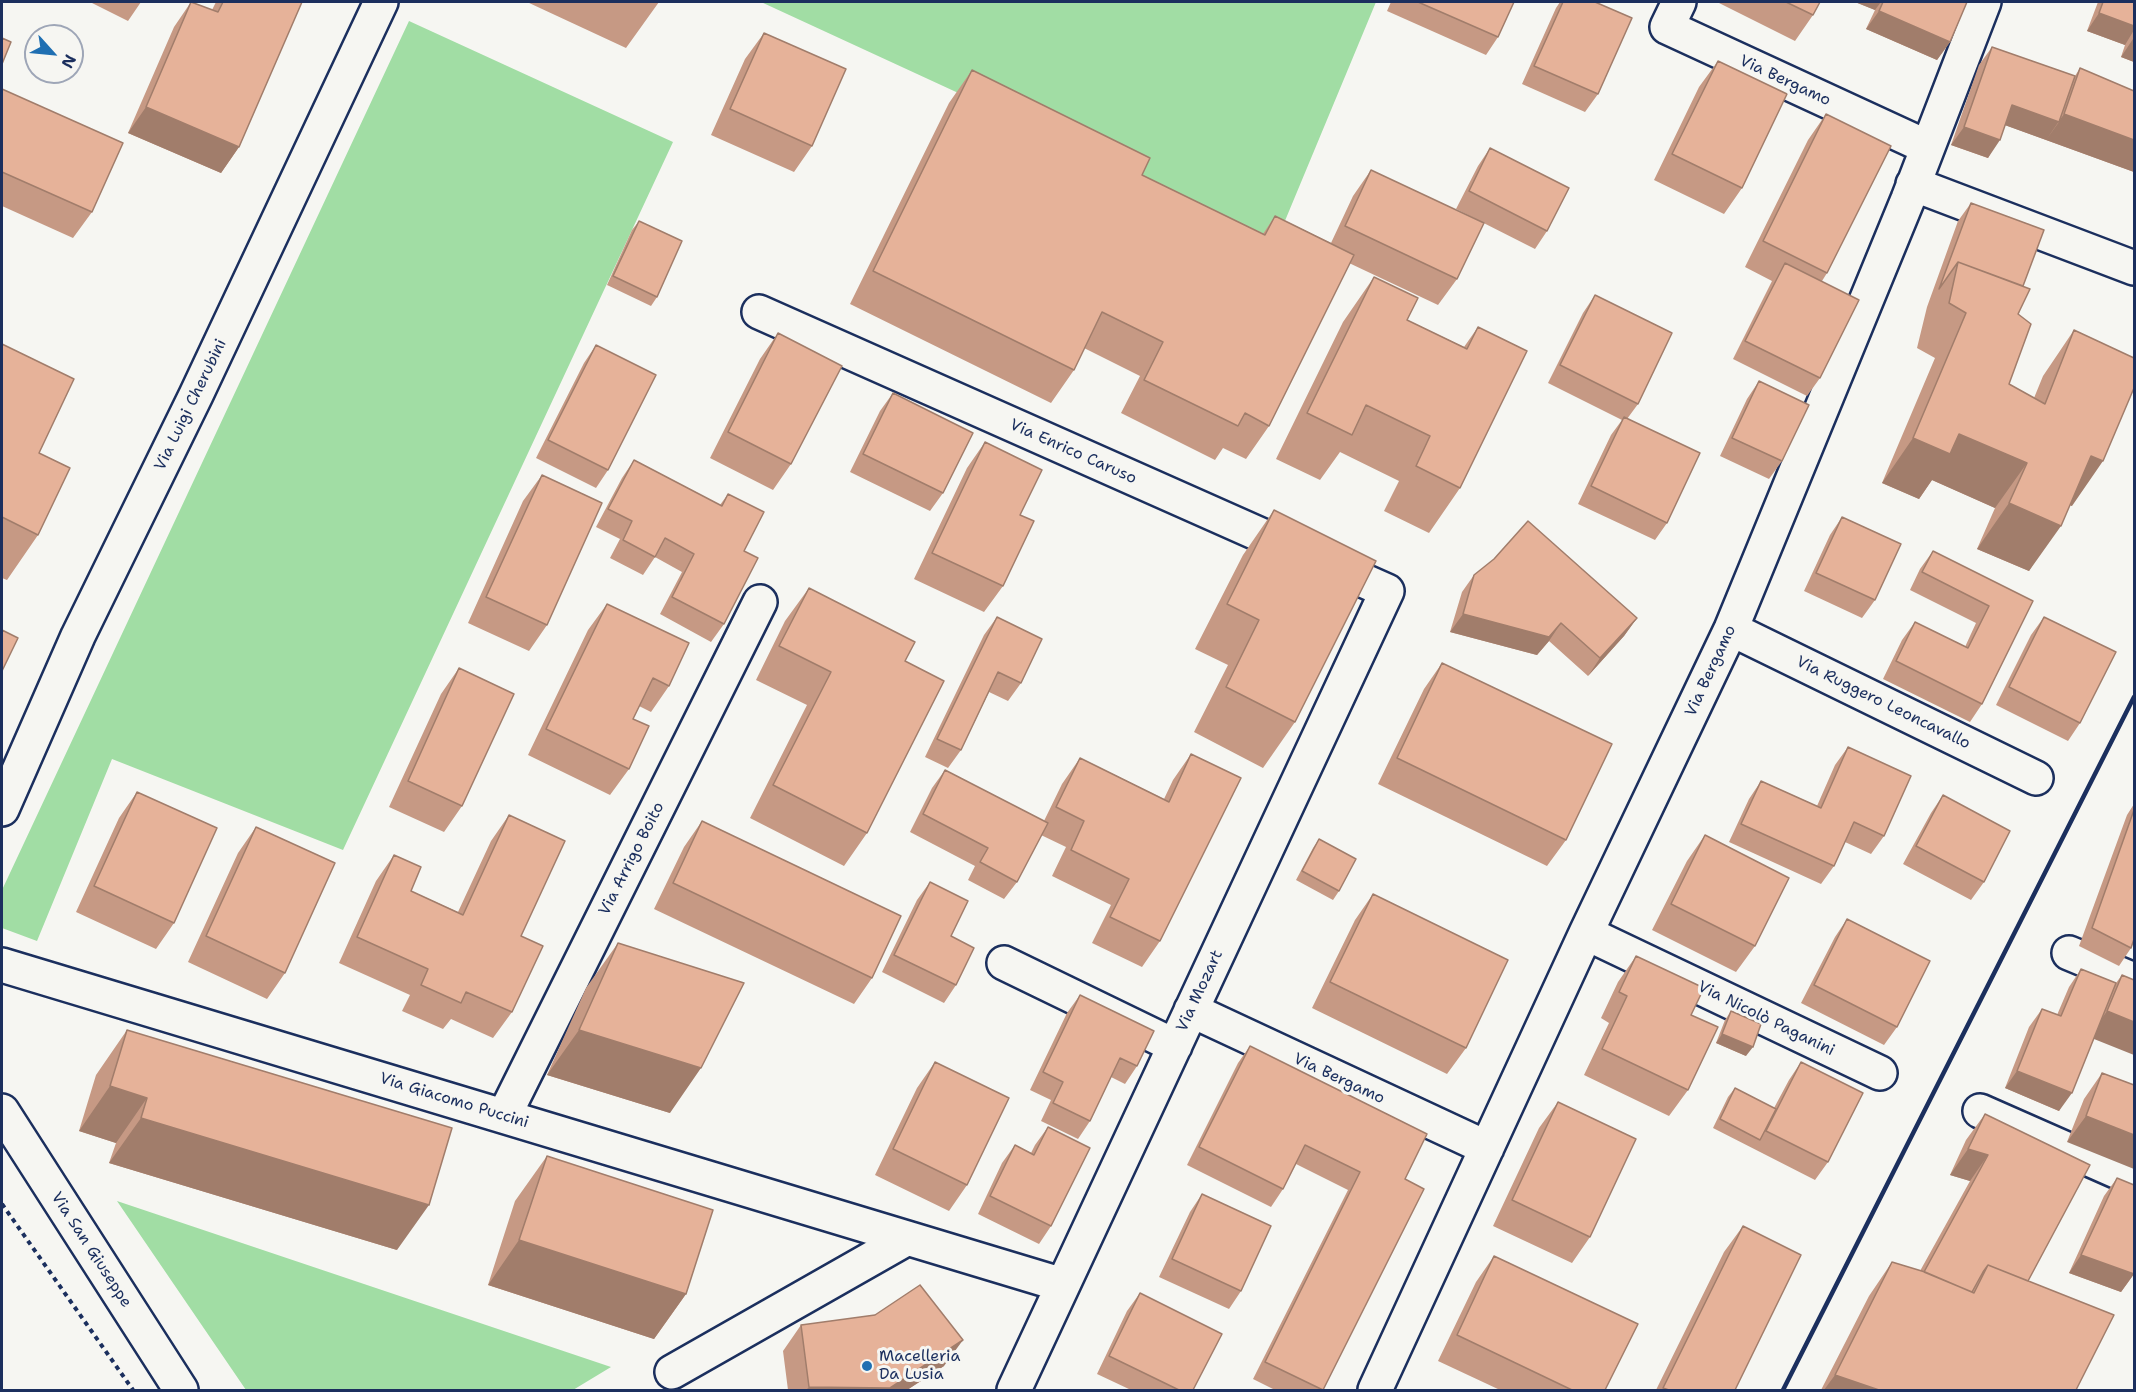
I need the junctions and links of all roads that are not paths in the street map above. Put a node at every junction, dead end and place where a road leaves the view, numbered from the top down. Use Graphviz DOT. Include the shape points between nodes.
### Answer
graph roads {
  1 [pos="381,2"];
  2 [pos="1679,2"];
  3 [pos="1984,2"];
  4 [pos="1927,147"];
  5 [pos="1913,184"];
  6 [pos="2134,268"];
  7 [pos="759,312"];
  8 [pos="1387,591"];
  9 [pos="760,602"];
  10 [pos="1731,629"];
  11 [pos="2036,778"];
  12 [pos="2,809"];
  13 [pos="1586,933"];
  14 [pos="2069,953"];
  15 [pos="1004,963"];
  16 [pos="2,965"];
  17 [pos="2134,980"];
  18 [pos="1191,1010"];
  19 [pos="1175,1046"];
  20 [pos="1880,1073"];
  21 [pos="2,1111"];
  22 [pos="1980,1111"];
  23 [pos="504,1116"];
  24 [pos="1487,1149"];
  25 [pos="2134,1179"];
  26 [pos="906,1239"];
  27 [pos="1063,1285"];
  28 [pos="672,1372"];
  29 [pos="180,1390"];
  30 [pos="1014,1390"];
  31 [pos="1376,1390"];
  1 -- 12 [label="street, Via Luigi Cherubini" via="78,636"];
  2 -- 4 [label="street, Via Bergamo" via="1667,27"];
  3 -- 4 [label="street, Via Bergamo"];
  4 -- 5 [label="street, Via Bergamo"];
  5 -- 6 [label="street"];
  5 -- 10 [label="street, Via Bergamo"];
  7 -- 8 [label="street, Via Enrico Caruso"];
  8 -- 18 [label="street, Via Mozart"];
  9 -- 23 [label="street, Via Arrigo Boito"];
  10 -- 11 [label="street, Via Ruggero Leoncavallo"];
  10 -- 13 [label="street, Via Bergamo"];
  13 -- 20 [label="street, Via Nicolò Paganini"];
  13 -- 24 [label="street, Via Bergamo"];
  14 -- 17 [label="street"];
  15 -- 19 [label="street"];
  16 -- 23 [label="street, Via Giacomo Puccini"];
  18 -- 19 [label="street, Via Mozart"];
  18 -- 24 [label="street, Via Bergamo"];
  19 -- 27 [label="street, Via Mozart"];
  21 -- 29 [label="street, Via San Giuseppe"];
  22 -- 25 [label="street"];
  23 -- 26 [label="street, Via Giacomo Puccini"];
  24 -- 31 [label="street, Via Bergamo"];
  26 -- 27 [label="street, Via Giacomo Puccini"];
  26 -- 28 [label="street"];
  27 -- 30 [label="street, Via Mozart"];
}
